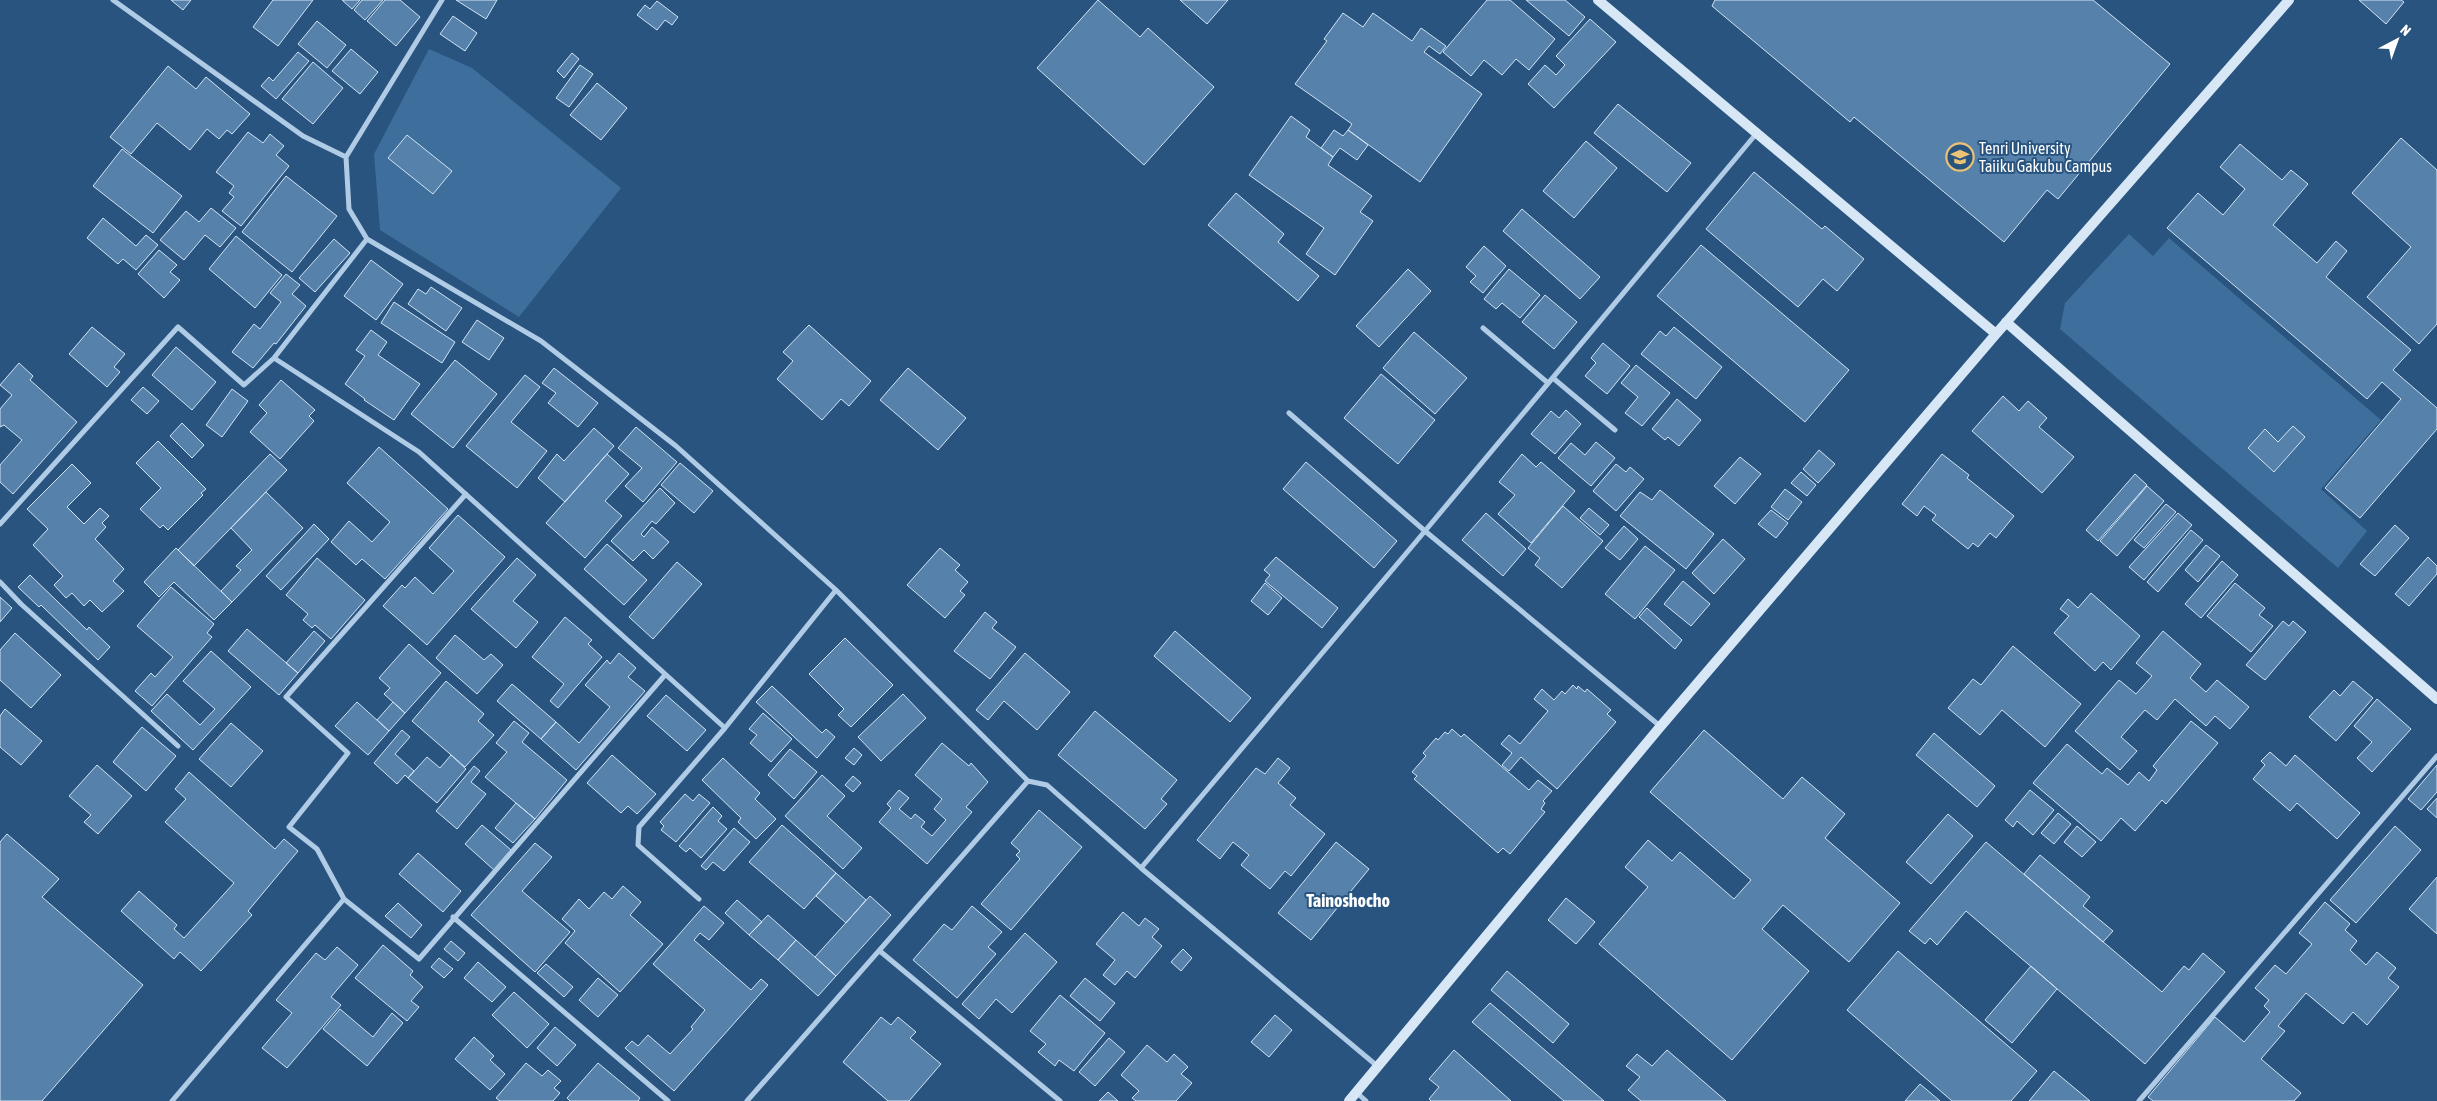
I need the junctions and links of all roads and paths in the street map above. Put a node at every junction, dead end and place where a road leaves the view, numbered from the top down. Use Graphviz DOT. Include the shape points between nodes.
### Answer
graph roads {
  1 [pos="113,0"];
  2 [pos="442,0"];
  3 [pos="1598,0"];
  4 [pos="2289,0"];
  5 [pos="1756,134"];
  6 [pos="346,157"];
  7 [pos="367,239"];
  8 [pos="2006,322"];
  9 [pos="1483,328"];
  10 [pos="1996,334"];
  11 [pos="274,358"];
  12 [pos="1553,378"];
  13 [pos="1548,383"];
  14 [pos="1289,413"];
  15 [pos="1615,430"];
  16 [pos="466,494"];
  17 [pos="0,524"];
  18 [pos="1425,531"];
  19 [pos="0,582"];
  20 [pos="836,590"];
  21 [pos="665,675"];
  22 [pos="2437,699"];
  23 [pos="1660,726"];
  24 [pos="725,728"];
  25 [pos="178,746"];
  26 [pos="2437,756"];
  27 [pos="1028,781"];
  28 [pos="1142,868"];
  29 [pos="344,899"];
  30 [pos="700,899"];
  31 [pos="454,917"];
  32 [pos="881,952"];
  33 [pos="1376,1065"];
  34 [pos="1356,1092"];
  35 [pos="172,1101"];
  36 [pos="668,1101"];
  37 [pos="747,1101"];
  38 [pos="1060,1101"];
  39 [pos="1349,1101"];
  40 [pos="1366,1101"];
  41 [pos="2139,1101"];
  1 -- 6 [label="street" via="303,136"];
  2 -- 6 [label="street"];
  3 -- 5 [label="street"];
  4 -- 8 [label="street"];
  5 -- 10 [label="street"];
  5 -- 12 [label="street"];
  6 -- 7 [label="street" via="349,209"];
  7 -- 11 [label="street"];
  7 -- 20 [label="street" via="541,341 676,446"];
  8 -- 10 [label="street"];
  8 -- 22 [label="street"];
  9 -- 13 [label="street"];
  10 -- 23 [label="street"];
  11 -- 16 [label="street" via="419,452"];
  11 -- 17 [label="street" via="244,385 178,328"];
  12 -- 13 [label="street"];
  12 -- 15 [label="street"];
  13 -- 18 [label="street"];
  14 -- 18 [label="street"];
  16 -- 21 [label="street"];
  16 -- 29 [label="street" via="286,697 348,754 289,827 317,849"];
  18 -- 23 [label="street"];
  18 -- 28 [label="street"];
  19 -- 25 [label="street"];
  20 -- 24 [label="street"];
  20 -- 27 [label="street"];
  21 -- 24 [label="street"];
  21 -- 31 [label="street"];
  23 -- 33 [label="street"];
  24 -- 30 [label="street" via="639,827 638,845"];
  26 -- 41 [label="street"];
  27 -- 28 [label="street" via="1047,785"];
  27 -- 32 [label="street"];
  28 -- 33 [label="street"];
  29 -- 31 [label="street" via="419,959"];
  29 -- 35 [label="street"];
  31 -- 36 [label="street"];
  32 -- 37 [label="street"];
  32 -- 38 [label="street"];
  33 -- 34 [label="street"];
  34 -- 39 [label="street"];
  34 -- 40 [label="street"];
}
